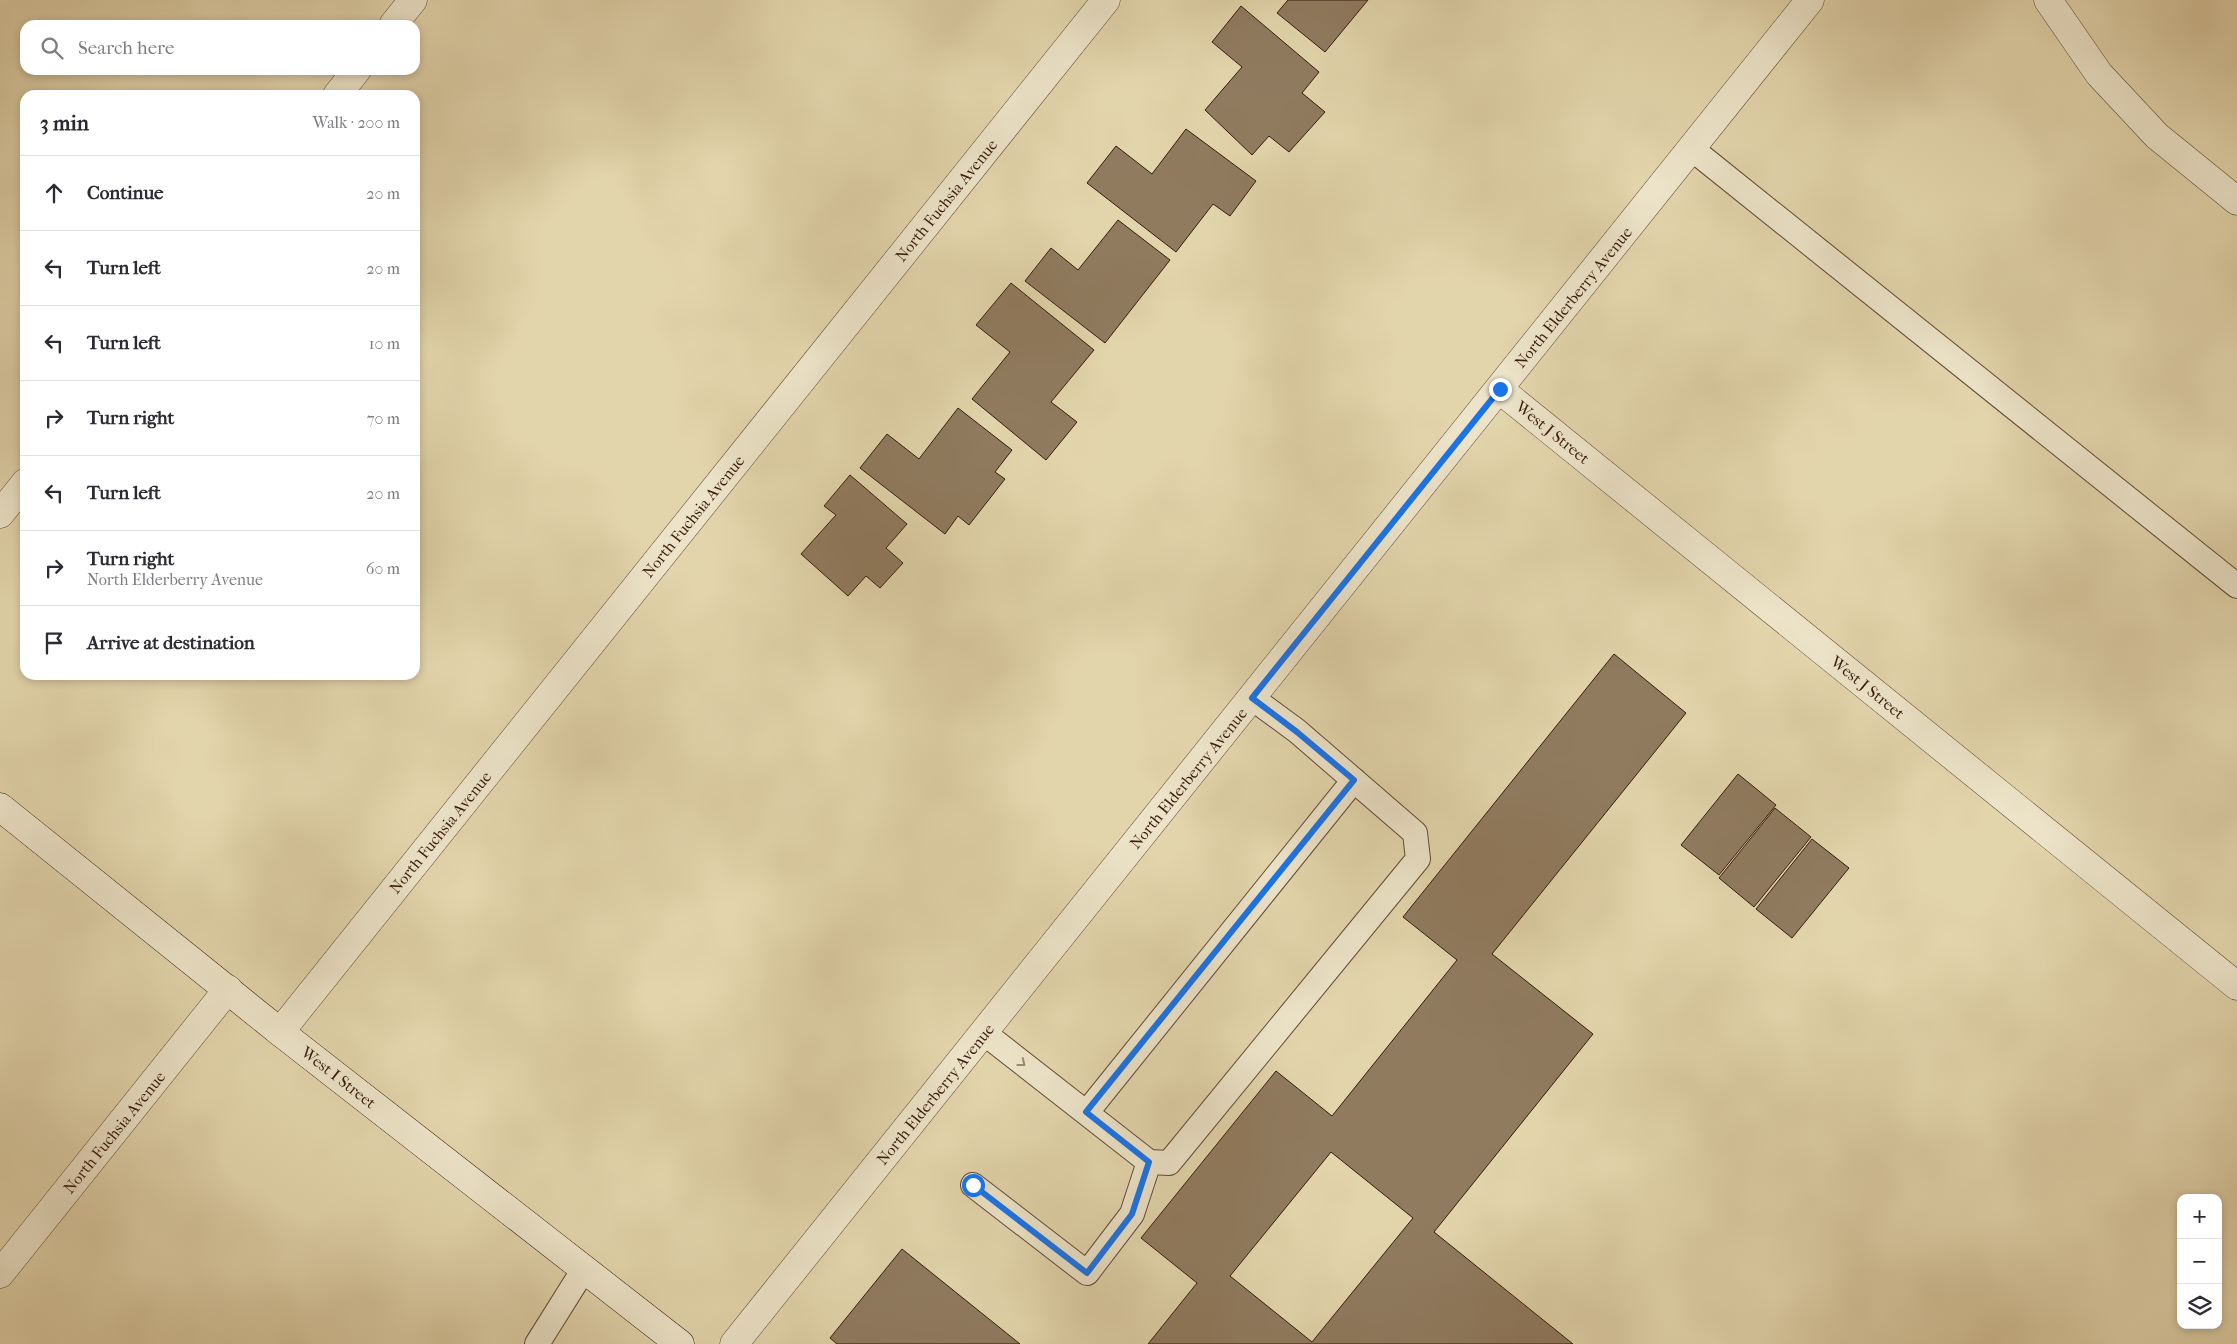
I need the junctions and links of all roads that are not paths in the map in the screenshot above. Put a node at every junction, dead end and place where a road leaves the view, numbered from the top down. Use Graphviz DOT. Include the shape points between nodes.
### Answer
graph roads {
  1 [pos="413,0"];
  2 [pos="1106,0"];
  3 [pos="1810,0"];
  4 [pos="2048,0"];
  5 [pos="397,20"];
  6 [pos="353,75"];
  7 [pos="340,90"];
  8 [pos="1692,149"];
  9 [pos="2237,200"];
  10 [pos="1500,389"];
  11 [pos="20,489"];
  12 [pos="0,514"];
  13 [pos="2237,586"];
  14 [pos="1252,698"];
  15 [pos="1354,780"];
  16 [pos="0,807"];
  17 [pos="2237,986"];
  18 [pos="228,989"];
  19 [pos="280,1032"];
  20 [pos="984,1033"];
  21 [pos="1086,1112"];
  22 [pos="1149,1162"];
  23 [pos="973,1185"];
  24 [pos="584,1269"];
  25 [pos="0,1274"];
  26 [pos="537,1344"];
  27 [pos="680,1344"];
  28 [pos="734,1344"];
  1 -- 5 [label="street"];
  2 -- 19 [label="street, North Fuchsia Avenue"];
  3 -- 8 [label="street, North Elderberry Avenue"];
  4 -- 9 [label="street" via="2099,74 2157,136"];
  6 -- 7 [label="street"];
  8 -- 10 [label="street, North Elderberry Avenue"];
  8 -- 13 [label="lane"];
  10 -- 14 [label="street, North Elderberry Avenue"];
  10 -- 17 [label="street, West J Street"];
  11 -- 12 [label="street"];
  14 -- 15 [label="lane"];
  14 -- 20 [label="street, North Elderberry Avenue"];
  15 -- 21 [label="lane"];
  15 -- 22 [label="lane" via="1415,833 1418,859 1169,1163"];
  16 -- 18 [label="street, West I Street"];
  18 -- 19 [label="street, West I Street"];
  18 -- 25 [label="street, North Fuchsia Avenue"];
  19 -- 24 [label="street, West I Street"];
  20 -- 21 [label="lane, one-way"];
  20 -- 28 [label="street, North Elderberry Avenue"];
  21 -- 22 [label="lane"];
  22 -- 23 [label="lane" via="1132,1214 1087,1273"];
  24 -- 26 [label="lane"];
  24 -- 27 [label="street, West I Street"];
}
